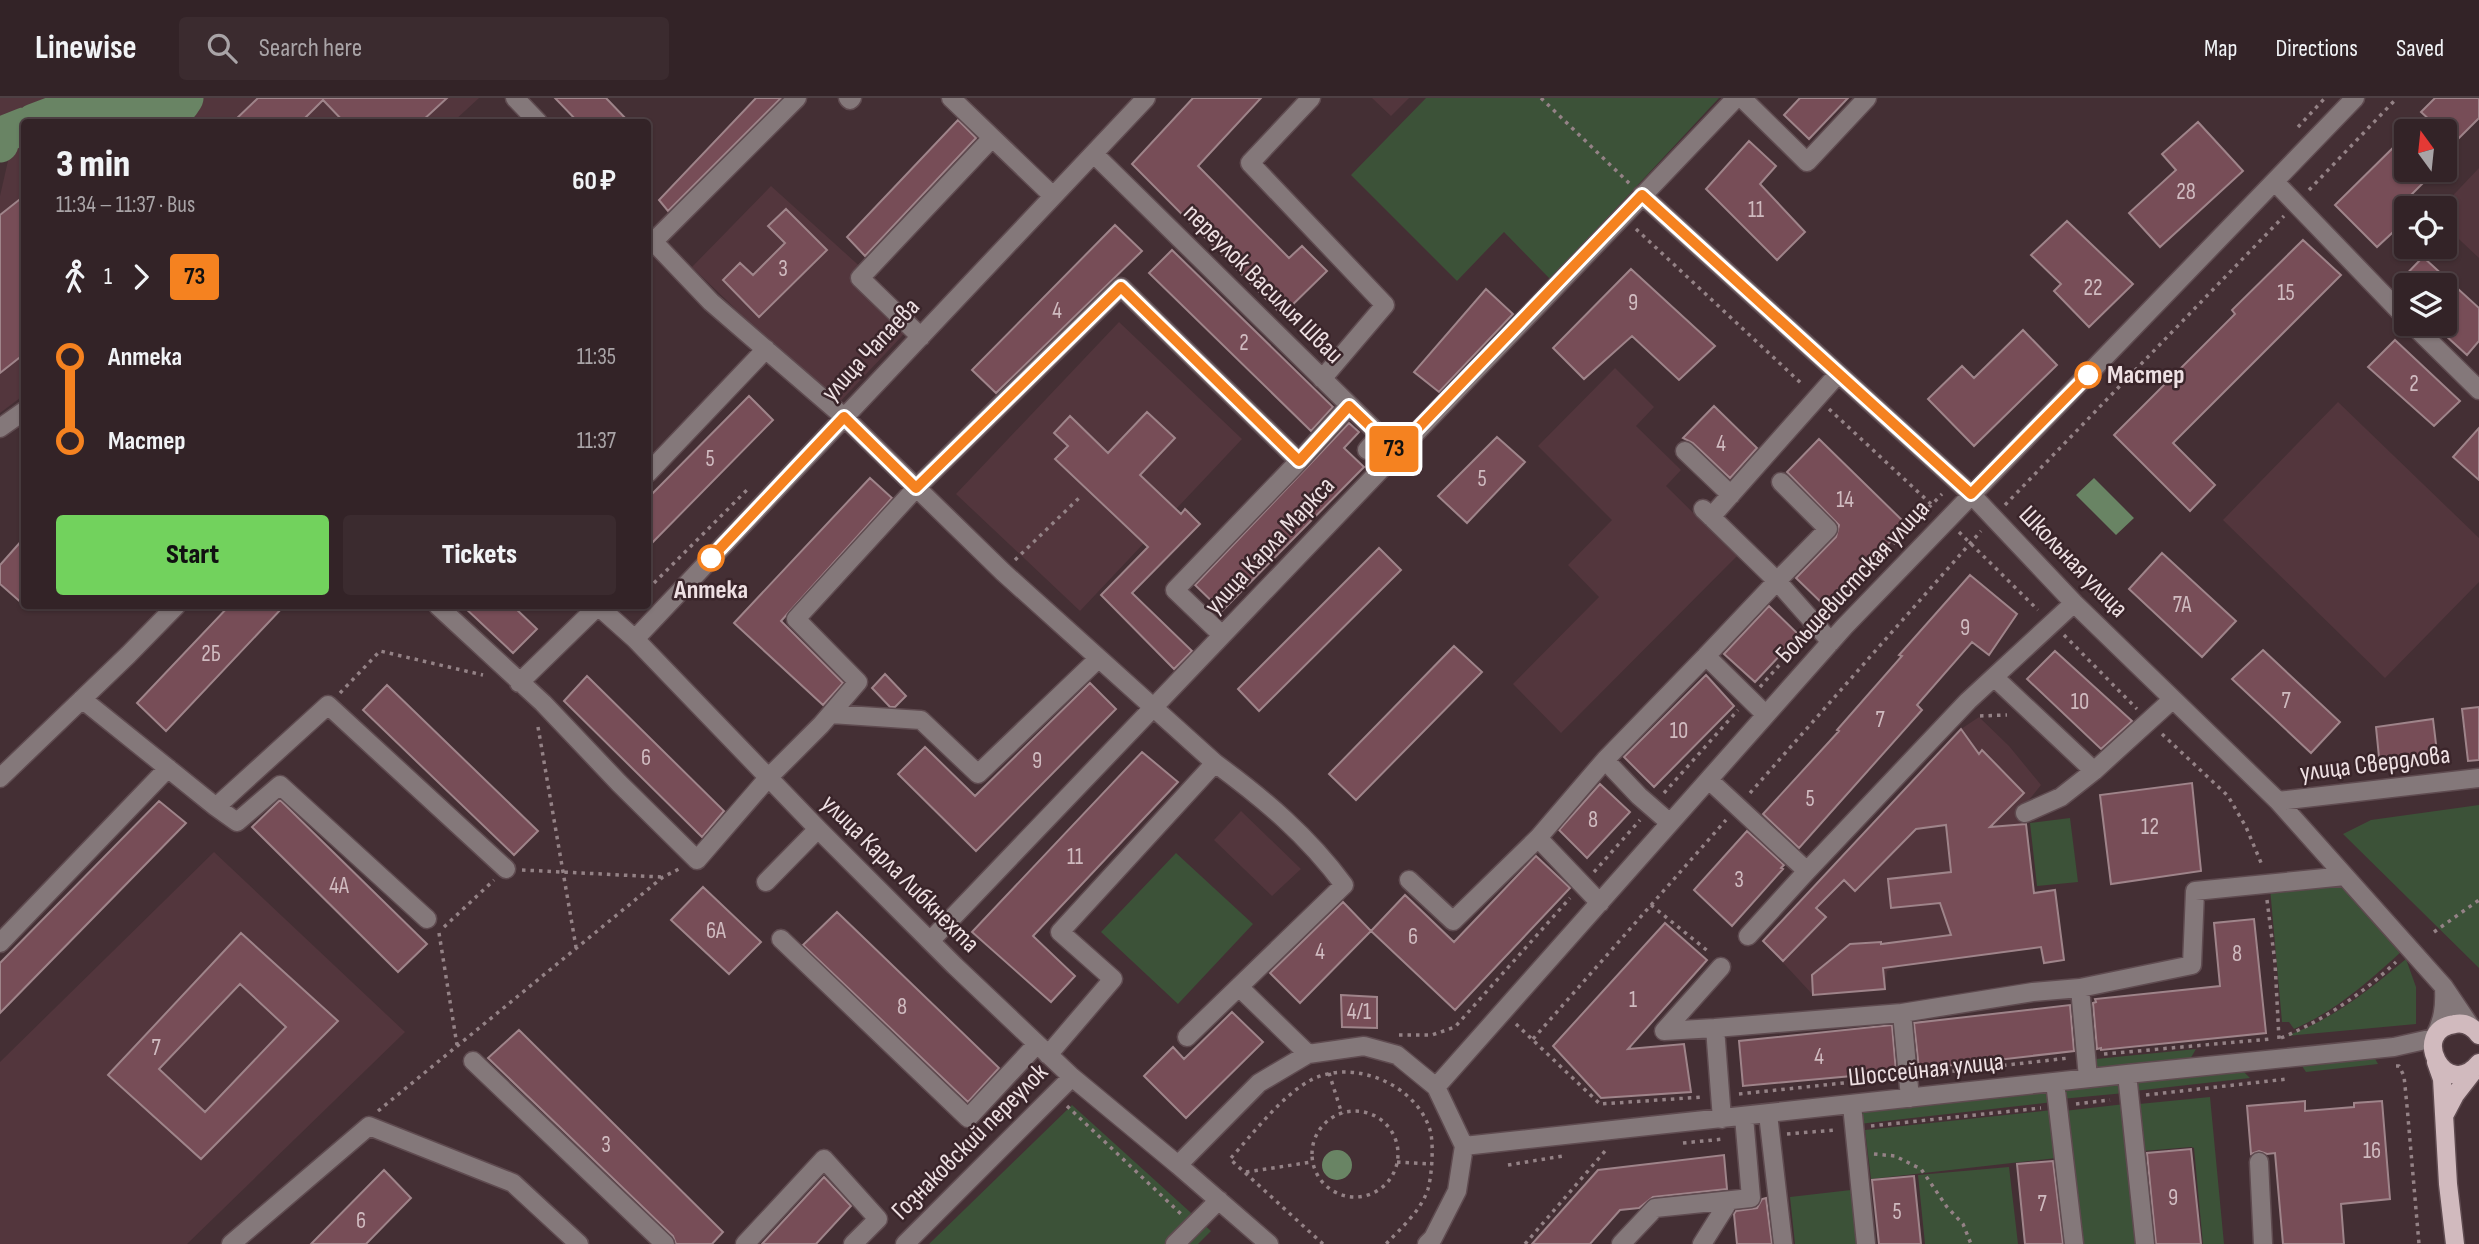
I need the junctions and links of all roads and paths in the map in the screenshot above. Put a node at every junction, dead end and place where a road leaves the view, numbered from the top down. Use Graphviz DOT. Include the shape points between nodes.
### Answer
graph roads {
  1 [pos="515,98"];
  2 [pos="797,98"];
  3 [pos="951,98"];
  4 [pos="1146,98"];
  5 [pos="1311,98"];
  6 [pos="1541,98"];
  7 [pos="1736,98"];
  8 [pos="1742,98"];
  9 [pos="1867,98"];
  10 [pos="2355,98"];
  11 [pos="2397,98"];
  12 [pos="535,119"];
  13 [pos="992,138"];
  14 [pos="1094,154"];
  15 [pos="2274,182"];
  16 [pos="1642,195"];
  17 [pos="1054,196"];
  18 [pos="2295,204"];
  19 [pos="651,238"];
  20 [pos="651,240"];
  21 [pos="2394,306"];
  22 [pos="2426,336"];
  23 [pos="920,337"];
  24 [pos="766,349"];
  25 [pos="1839,374"];
  26 [pos="2475,378"];
  27 [pos="1322,379"];
  28 [pos="1349,406"];
  29 [pos="21,413"];
  30 [pos="844,417"];
  31 [pos="0,428"];
  32 [pos="1380,436"];
  33 [pos="1367,450"];
  34 [pos="1396,451"];
  35 [pos="1685,451"];
  36 [pos="1299,461"];
  37 [pos="651,470"];
  38 [pos="1956,480"];
  39 [pos="1781,482"];
  40 [pos="916,488"];
  41 [pos="1971,494"];
  42 [pos="1731,495"];
  43 [pos="1079,498"];
  44 [pos="1993,517"];
  45 [pos="1970,544"];
  46 [pos="1003,572"];
  47 [pos="1777,581"];
  48 [pos="2074,603"];
  49 [pos="173,609"];
  50 [pos="441,609"];
  51 [pos="595,609"];
  52 [pos="601,609"];
  53 [pos="2052,623"];
  54 [pos="1815,625"];
  55 [pos="1222,635"];
  56 [pos="635,639"];
  57 [pos="1831,642"];
  58 [pos="1706,656"];
  59 [pos="1098,659"];
  60 [pos="1994,677"];
  61 [pos="526,689"];
  62 [pos="1749,698"];
  63 [pos="82,699"];
  64 [pos="2173,699"];
  65 [pos="328,705"];
  66 [pos="1153,708"];
  67 [pos="831,714"];
  68 [pos="2034,714"];
  69 [pos="1766,715"];
  70 [pos="1952,717"];
  71 [pos="2149,721"];
  72 [pos="1605,760"];
  73 [pos="1215,763"];
  74 [pos="168,768"];
  75 [pos="2094,771"];
  76 [pos="0,778"];
  77 [pos="768,778"];
  78 [pos="2479,778"];
  79 [pos="1709,780"];
  80 [pos="2277,802"];
  81 [pos="216,807"];
  82 [pos="1652,807"];
  83 [pos="1738,807"];
  84 [pos="2025,813"];
  85 [pos="1670,824"];
  86 [pos="818,829"];
  87 [pos="1538,838"];
  88 [pos="506,869"];
  89 [pos="1807,871"];
  90 [pos="563,873"];
  91 [pos="2345,876"];
  92 [pos="1409,880"];
  93 [pos="766,882"];
  94 [pos="1583,884"];
  95 [pos="2265,884"];
  96 [pos="2479,900"];
  97 [pos="1600,903"];
  98 [pos="1651,905"];
  99 [pos="427,919"];
  100 [pos="2434,932"];
  101 [pos="1748,936"];
  102 [pos="781,939"];
  103 [pos="931,940"];
  104 [pos="0,943"];
  105 [pos="576,947"];
  106 [pos="2405,954"];
  107 [pos="1721,967"];
  108 [pos="1239,987"];
  109 [pos="2444,987"];
  110 [pos="2080,988"];
  111 [pos="1503,1013"];
  112 [pos="1902,1013"];
  113 [pos="1715,1028"];
  114 [pos="2476,1031"];
  115 [pos="1397,1035"];
  116 [pos="1187,1037"];
  117 [pos="2434,1038"];
  118 [pos="1533,1039"];
  119 [pos="2279,1039"];
  120 [pos="457,1045"];
  121 [pos="2394,1048"];
  122 [pos="1043,1050"];
  123 [pos="1308,1054"];
  124 [pos="2086,1056"];
  125 [pos="473,1061"];
  126 [pos="2436,1062"];
  127 [pos="2399,1066"];
  128 [pos="2477,1066"];
  129 [pos="1329,1073"];
  130 [pos="2127,1074"];
  131 [pos="1908,1076"];
  132 [pos="1072,1077"];
  133 [pos="2088,1078"];
  134 [pos="2055,1082"];
  135 [pos="1436,1087"];
  136 [pos="1054,1095"];
  137 [pos="1720,1096"];
  138 [pos="1910,1098"];
  139 [pos="1852,1105"];
  140 [pos="1342,1114"];
  141 [pos="1768,1114"];
  142 [pos="2445,1114"];
  143 [pos="1744,1117"];
  144 [pos="1722,1119"];
  145 [pos="369,1126"];
  146 [pos="1745,1137"];
  147 [pos="1674,1144"];
  148 [pos="1464,1146"];
  149 [pos="1606,1149"];
  150 [pos="1618,1149"];
  151 [pos="1594,1151"];
  152 [pos="1856,1152"];
  153 [pos="1569,1155"];
  154 [pos="1312,1162"];
  155 [pos="1397,1162"];
  156 [pos="2259,1162"];
  157 [pos="1432,1164"];
  158 [pos="1178,1165"];
  159 [pos="1507,1165"];
  160 [pos="1246,1172"];
  161 [pos="1219,1200"];
  162 [pos="1729,1200"];
  163 [pos="1193,1225"];
  164 [pos="231,1244"];
  165 [pos="579,1244"];
  166 [pos="665,1244"];
  167 [pos="745,1244"];
  168 [pos="853,1244"];
  169 [pos="905,1244"];
  170 [pos="1175,1244"];
  171 [pos="1269,1244"];
  172 [pos="1323,1244"];
  173 [pos="1386,1244"];
  174 [pos="1427,1244"];
  175 [pos="1525,1244"];
  176 [pos="1621,1244"];
  177 [pos="1702,1244"];
  178 [pos="1783,1244"];
  179 [pos="1866,1244"];
  180 [pos="1971,1244"];
  181 [pos="2074,1244"];
  182 [pos="2144,1244"];
  183 [pos="2263,1244"];
  184 [pos="2419,1244"];
  185 [pos="2455,1244"];
  1 -- 12 [label="street"];
  2 -- 19 [label="street"];
  3 -- 13 [label="street"];
  4 -- 14 [label="street, улица Чапаева"];
  5 -- 27 [label="street" via="1250,163 1385,305"];
  6 -- 16 [label="path"];
  7 -- 16 [label="street, улица Карла Маркса"];
  8 -- 9 [label="street" via="1807,162"];
  10 -- 15 [label="street, Большевистская улица"];
  11 -- 18 [label="path"];
  13 -- 17 [label="street"];
  13 -- 23 [label="street" via="860,278"];
  14 -- 17 [label="street, улица Чапаева"];
  14 -- 27 [label="street, переулок Василия Шваи"];
  15 -- 18 [label="street"];
  15 -- 41 [label="street, Большевистская улица"];
  16 -- 25 [label="street, Школьная улица"];
  16 -- 34 [label="street, улица Карла Маркса"];
  17 -- 23 [label="street, улица Чапаева"];
  18 -- 21 [label="street"];
  18 -- 44 [label="path"];
  20 -- 24 [label="street" via="711,302"];
  22 -- 26 [label="street"];
  23 -- 30 [label="street, улица Чапаева"];
  24 -- 30 [label="street"];
  24 -- 37 [label="street"];
  25 -- 38 [label="street, Школьная улица"];
  25 -- 42 [label="street"];
  27 -- 28 [label="street, переулок Василия Шваи"];
  28 -- 32 [label="street, переулок Василия Шваи"];
  28 -- 36 [label="street"];
  29 -- 31 [label="street"];
  30 -- 40 [label="street"];
  30 -- 56 [label="street, улица Чапаева"];
  32 -- 33 [label="street"];
  32 -- 34 [label="street, переулок Василия Шваи"];
  34 -- 55 [label="street, улица Карла Маркса"];
  35 -- 42 [label="street"];
  36 -- 40 [label="street" via="1121,287"];
  36 -- 55 [label="street" via="1175,590"];
  38 -- 41 [label="street, Школьная улица"];
  38 -- 54 [label="path"];
  39 -- 47 [label="street" via="1828,529"];
  40 -- 46 [label="street"];
  40 -- 67 [label="street" via="796,619 858,682"];
  41 -- 44 [label="street, Школьная улица"];
  41 -- 57 [label="street, Большевистская улица"];
  42 -- 47 [label="street" via="1707,513"];
  43 -- 46 [label="path"];
  44 -- 45 [label="path"];
  44 -- 48 [label="street, Школьная улица"];
  45 -- 53 [label="path"];
  45 -- 83 [label="path"];
  46 -- 59 [label="street"];
  47 -- 54 [label="street"];
  47 -- 58 [label="street"];
  48 -- 53 [label="street"];
  48 -- 64 [label="street, Школьная улица"];
  49 -- 63 [label="street"];
  50 -- 61 [label="street"];
  51 -- 61 [label="street"];
  52 -- 56 [label="street, улица Карла Либкнехта"];
  53 -- 60 [label="street"];
  53 -- 71 [label="path"];
  54 -- 57 [label="street"];
  54 -- 62 [label="path"];
  55 -- 66 [label="street, улица Карла Маркса"];
  56 -- 77 [label="street, улица Карла Либкнехта"];
  57 -- 69 [label="street, Большевистская улица"];
  58 -- 62 [label="street"];
  58 -- 72 [label="street"];
  59 -- 66 [label="street"];
  59 -- 67 [label="street" via="978,774 921,720"];
  60 -- 68 [label="street"];
  60 -- 70 [label="street"];
  61 -- 65 [label="path" via="380,651"];
  61 -- 77 [label="street" via="697,860"];
  61 -- 90 [label="path"];
  62 -- 69 [label="street"];
  62 -- 82 [label="path"];
  63 -- 74 [label="street"];
  63 -- 76 [label="street"];
  64 -- 71 [label="street"];
  64 -- 80 [label="street, Школьная улица"];
  65 -- 81 [label="street"];
  65 -- 88 [label="street"];
  66 -- 73 [label="street"];
  66 -- 103 [label="street, улица Карла Маркса"];
  67 -- 77 [label="street"];
  68 -- 70 [label="path"];
  68 -- 75 [label="street"];
  69 -- 79 [label="street, Большевистская улица"];
  70 -- 89 [label="street"];
  71 -- 75 [label="street"];
  71 -- 95 [label="path" via="2228,796 2263,867"];
  72 -- 82 [label="street"];
  72 -- 87 [label="street"];
  73 -- 108 [label="street" via="1302,835 1344,885"];
  73 -- 122 [label="street" via="1060,932 1113,979"];
  74 -- 81 [label="street"];
  74 -- 104 [label="street"];
  75 -- 84 [label="street" via="2062,797"];
  77 -- 86 [label="street, улица Карла Либкнехта"];
  78 -- 80 [label="street, улица Свердлова"];
  79 -- 83 [label="street"];
  79 -- 85 [label="street, Большевистская улица"];
  80 -- 91 [label="street, Школьная улица"];
  81 -- 99 [label="street" via="237,822 280,785"];
  82 -- 85 [label="street"];
  82 -- 94 [label="path"];
  83 -- 89 [label="street"];
  83 -- 98 [label="path"];
  85 -- 97 [label="street, Большевистская улица"];
  86 -- 93 [label="street"];
  86 -- 103 [label="street, улица Карла Либкнехта"];
  87 -- 92 [label="street" via="1453,921"];
  87 -- 94 [label="street"];
  88 -- 90 [label="path"];
  88 -- 120 [label="path" via="439,932"];
  89 -- 101 [label="street"];
  90 -- 105 [label="path"];
  90 -- 105 [label="path" via="663,877"];
  91 -- 95 [label="street"];
  91 -- 109 [label="street, Школьная улица"];
  94 -- 97 [label="street"];
  94 -- 115 [label="path" via="1455,1027 1432,1035"];
  95 -- 110 [label="street" via="2195,891 2192,965"];
  95 -- 119 [label="path"];
  96 -- 100 [label="path"];
  97 -- 111 [label="street, Большевистская улица"];
  98 -- 107 [label="path"];
  98 -- 118 [label="path"];
  102 -- 122 [label="street" via="968,1118"];
  103 -- 122 [label="street, улица Карла Либкнехта"];
  105 -- 120 [label="path"];
  106 -- 119 [label="path" via="2357,996"];
  107 -- 113 [label="street" via="1664,1031"];
  108 -- 116 [label="street"];
  108 -- 123 [label="street"];
  109 -- 114 [label="street, Школьная улица"];
  109 -- 117 [label="street" via="2445,1009"];
  110 -- 112 [label="street"];
  110 -- 124 [label="street"];
  111 -- 118 [label="path"];
  111 -- 135 [label="street, Большевистская улица"];
  112 -- 113 [label="street"];
  112 -- 131 [label="street"];
  113 -- 137 [label="street"];
  114 -- 117 [label="main road" via="2454,1024"];
  117 -- 121 [label="street"];
  117 -- 126 [label="main road"];
  118 -- 137 [label="path" via="1600,1104"];
  119 -- 124 [label="path"];
  120 -- 145 [label="path" via="370,1118"];
  121 -- 126 [label="street" via="2414,1050"];
  121 -- 130 [label="street, Шоссейная улица"];
  122 -- 132 [label="street, улица Карла Либкнехта"];
  123 -- 135 [label="street" via="1364,1046 1397,1055"];
  123 -- 158 [label="street" via="1259,1083"];
  124 -- 131 [label="path"];
  124 -- 133 [label="street"];
  125 -- 166 [label="street"];
  126 -- 128 [label="main road" via="2458,1074"];
  126 -- 142 [label="main road"];
  127 -- 184 [label="path" via="2404,1076"];
  128 -- 142 [label="main road"];
  129 -- 140 [label="path"];
  129 -- 157 [label="path" via="1374,1077 1396,1087 1417,1105 1431,1131"];
  129 -- 160 [label="path" via="1309,1081 1284,1101 1230,1159"];
  130 -- 133 [label="street, Шоссейная улица"];
  130 -- 182 [label="street"];
  131 -- 137 [label="path"];
  131 -- 138 [label="street"];
  132 -- 136 [label="street, Гознаковский переулок"];
  132 -- 158 [label="street, улица Карла Либкнехта"];
  133 -- 134 [label="street, Шоссейная улица"];
  134 -- 138 [label="street, Шоссейная улица"];
  134 -- 181 [label="street"];
  135 -- 148 [label="street"];
  136 -- 163 [label="path"];
  136 -- 169 [label="street, Гознаковский переулок"];
  137 -- 144 [label="street"];
  138 -- 139 [label="street, Шоссейная улица"];
  139 -- 141 [label="street, Шоссейная улица"];
  139 -- 152 [label="street"];
  140 -- 154 [label="path" via="1325,1123 1317,1134"];
  140 -- 155 [label="path" via="1365,1112 1389,1127 1396,1139"];
  141 -- 143 [label="street, Шоссейная улица"];
  141 -- 178 [label="street"];
  142 -- 185 [label="main road"];
  143 -- 144 [label="street, Шоссейная улица"];
  143 -- 146 [label="street"];
  144 -- 148 [label="street, Шоссейная улица"];
  145 -- 164 [label="street"];
  145 -- 165 [label="street" via="513,1183"];
  146 -- 147 [label="path"];
  146 -- 162 [label="street" via="1751,1198"];
  148 -- 174 [label="street" via="1457,1191"];
  149 -- 150 [label="path"];
  149 -- 151 [label="path"];
  149 -- 175 [label="path"];
  152 -- 179 [label="street"];
  152 -- 180 [label="path" via="1895,1156 1921,1169 1963,1224"];
  153 -- 159 [label="path"];
  154 -- 155 [label="path" via="1326,1186 1352,1197 1380,1190"];
  154 -- 160 [label="path"];
  155 -- 157 [label="path"];
  156 -- 183 [label="street"];
  157 -- 173 [label="path" via="1428,1190 1411,1218"];
  158 -- 161 [label="street, улица Карла Либкнехта"];
  160 -- 172 [label="path"];
  161 -- 163 [label="street"];
  161 -- 171 [label="street, улица Карла Либкнехта"];
  162 -- 176 [label="street" via="1655,1208"];
  162 -- 177 [label="street"];
  163 -- 170 [label="street"];
  167 -- 168 [label="street" via="824,1158 878,1219"];
}
